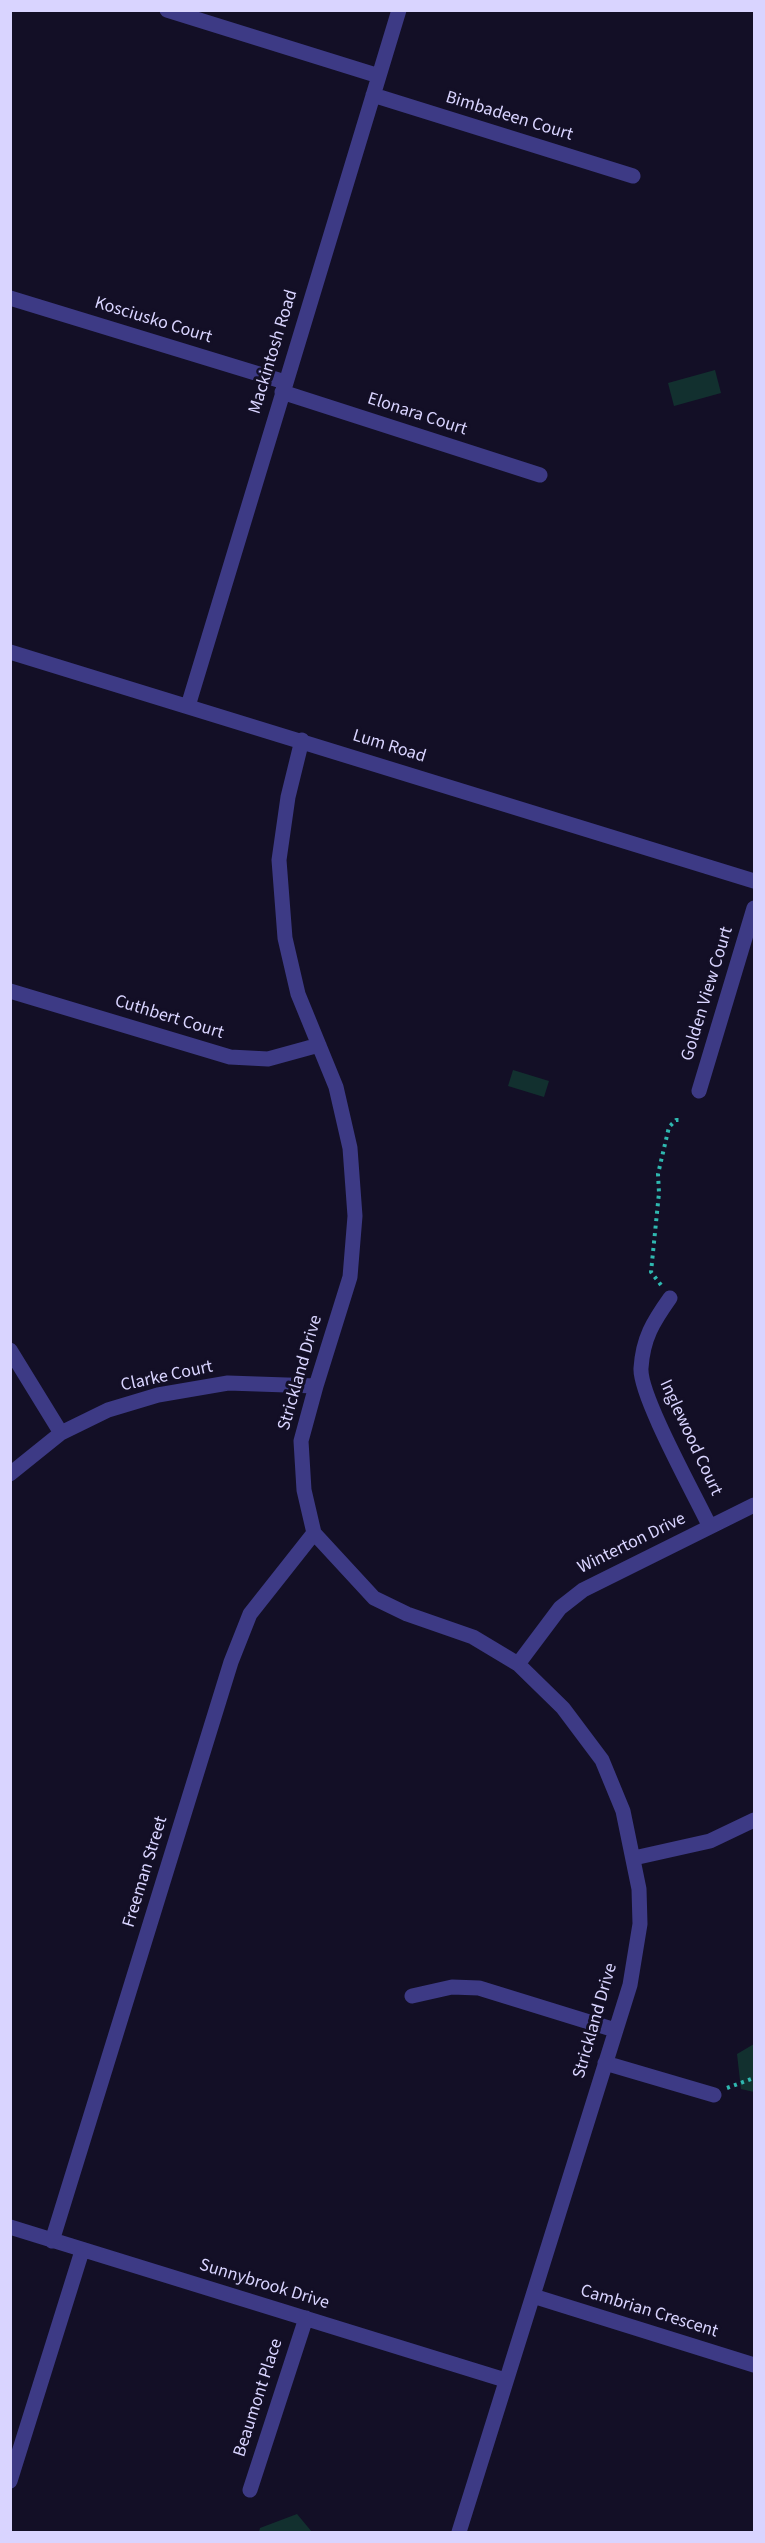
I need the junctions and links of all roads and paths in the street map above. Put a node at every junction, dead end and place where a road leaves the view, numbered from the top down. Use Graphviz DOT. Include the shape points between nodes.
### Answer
graph roads {
  1 [pos="167,10"];
  2 [pos="399,10"];
  3 [pos="379,76"];
  4 [pos="373,95"];
  5 [pos="633,176"];
  6 [pos="10,298"];
  7 [pos="283,387"];
  8 [pos="540,475"];
  9 [pos="10,651"];
  10 [pos="188,706"];
  11 [pos="302,740"];
  12 [pos="754,881"];
  13 [pos="754,909"];
  14 [pos="10,991"];
  15 [pos="319,1045"];
  16 [pos="699,1091"];
  17 [pos="682,1120"];
  18 [pos="670,1298"];
  19 [pos="10,1350"];
  20 [pos="316,1386"];
  21 [pos="61,1433"];
  22 [pos="10,1474"];
  23 [pos="754,1505"];
  24 [pos="710,1527"];
  25 [pos="314,1533"];
  26 [pos="518,1664"];
  27 [pos="754,1820"];
  28 [pos="634,1858"];
  29 [pos="412,1996"];
  30 [pos="615,2030"];
  31 [pos="605,2062"];
  32 [pos="754,2078"];
  33 [pos="714,2095"];
  34 [pos="10,2227"];
  35 [pos="52,2241"];
  36 [pos="82,2251"];
  37 [pos="533,2296"];
  38 [pos="306,2318"];
  39 [pos="754,2365"];
  40 [pos="506,2380"];
  41 [pos="10,2481"];
  42 [pos="250,2490"];
  43 [pos="459,2532"];
  1 -- 3 [label="street"];
  2 -- 3 [label="street, Mackintosh Road"];
  3 -- 4 [label="street, Mackintosh Road"];
  4 -- 5 [label="street, Bimbadeen Court"];
  4 -- 7 [label="street, Mackintosh Road"];
  6 -- 7 [label="street, Kosciusko Court"];
  7 -- 8 [label="street, Elonara Court"];
  7 -- 10 [label="street, Mackintosh Road"];
  9 -- 10 [label="street, Lum Road"];
  10 -- 11 [label="street, Lum Road"];
  11 -- 12 [label="street, Lum Road"];
  11 -- 15 [label="street, Strickland Drive" via="288,797 279,860 285,938 298,994"];
  13 -- 16 [label="street, Golden View Court"];
  14 -- 15 [label="street, Cuthbert Court" via="230,1057 268,1059"];
  15 -- 20 [label="street, Strickland Drive" via="336,1087 350,1148 356,1216 350,1277"];
  17 -- 18 [label="path" via="669,1127 658,1174 651,1272"];
  18 -- 24 [label="street, Inglewood Court" via="648,1330 640,1370 646,1395"];
  19 -- 21 [label="street"];
  20 -- 21 [label="street, Clarke Court" via="228,1383 158,1395 108,1410"];
  20 -- 25 [label="street, Strickland Drive" via="302,1440 304,1490"];
  21 -- 22 [label="street, Clarke Court"];
  23 -- 24 [label="street, Winterton Drive"];
  24 -- 26 [label="street, Winterton Drive" via="583,1590 560,1608"];
  25 -- 26 [label="street, Strickland Drive" via="374,1598 473,1637"];
  25 -- 35 [label="street, Freeman Street" via="250,1614 231,1662"];
  26 -- 28 [label="street, Strickland Drive" via="563,1708 602,1760 623,1811"];
  27 -- 28 [label="street" via="710,1841"];
  28 -- 30 [label="street, Strickland Drive" via="640,1924 630,1985"];
  29 -- 30 [label="street" via="452,1987 479,1988"];
  30 -- 31 [label="street, Strickland Drive"];
  31 -- 33 [label="street"];
  31 -- 37 [label="street, Strickland Drive"];
  32 -- 33 [label="path"];
  34 -- 35 [label="street, Sunnybrook Drive"];
  35 -- 36 [label="street, Sunnybrook Drive"];
  36 -- 38 [label="street, Sunnybrook Drive"];
  36 -- 41 [label="street"];
  37 -- 39 [label="street, Cambrian Crescent"];
  37 -- 40 [label="street, Strickland Drive"];
  38 -- 40 [label="street, Sunnybrook Drive"];
  38 -- 42 [label="street, Beaumont Place"];
  40 -- 43 [label="street, Strickland Drive"];
}
